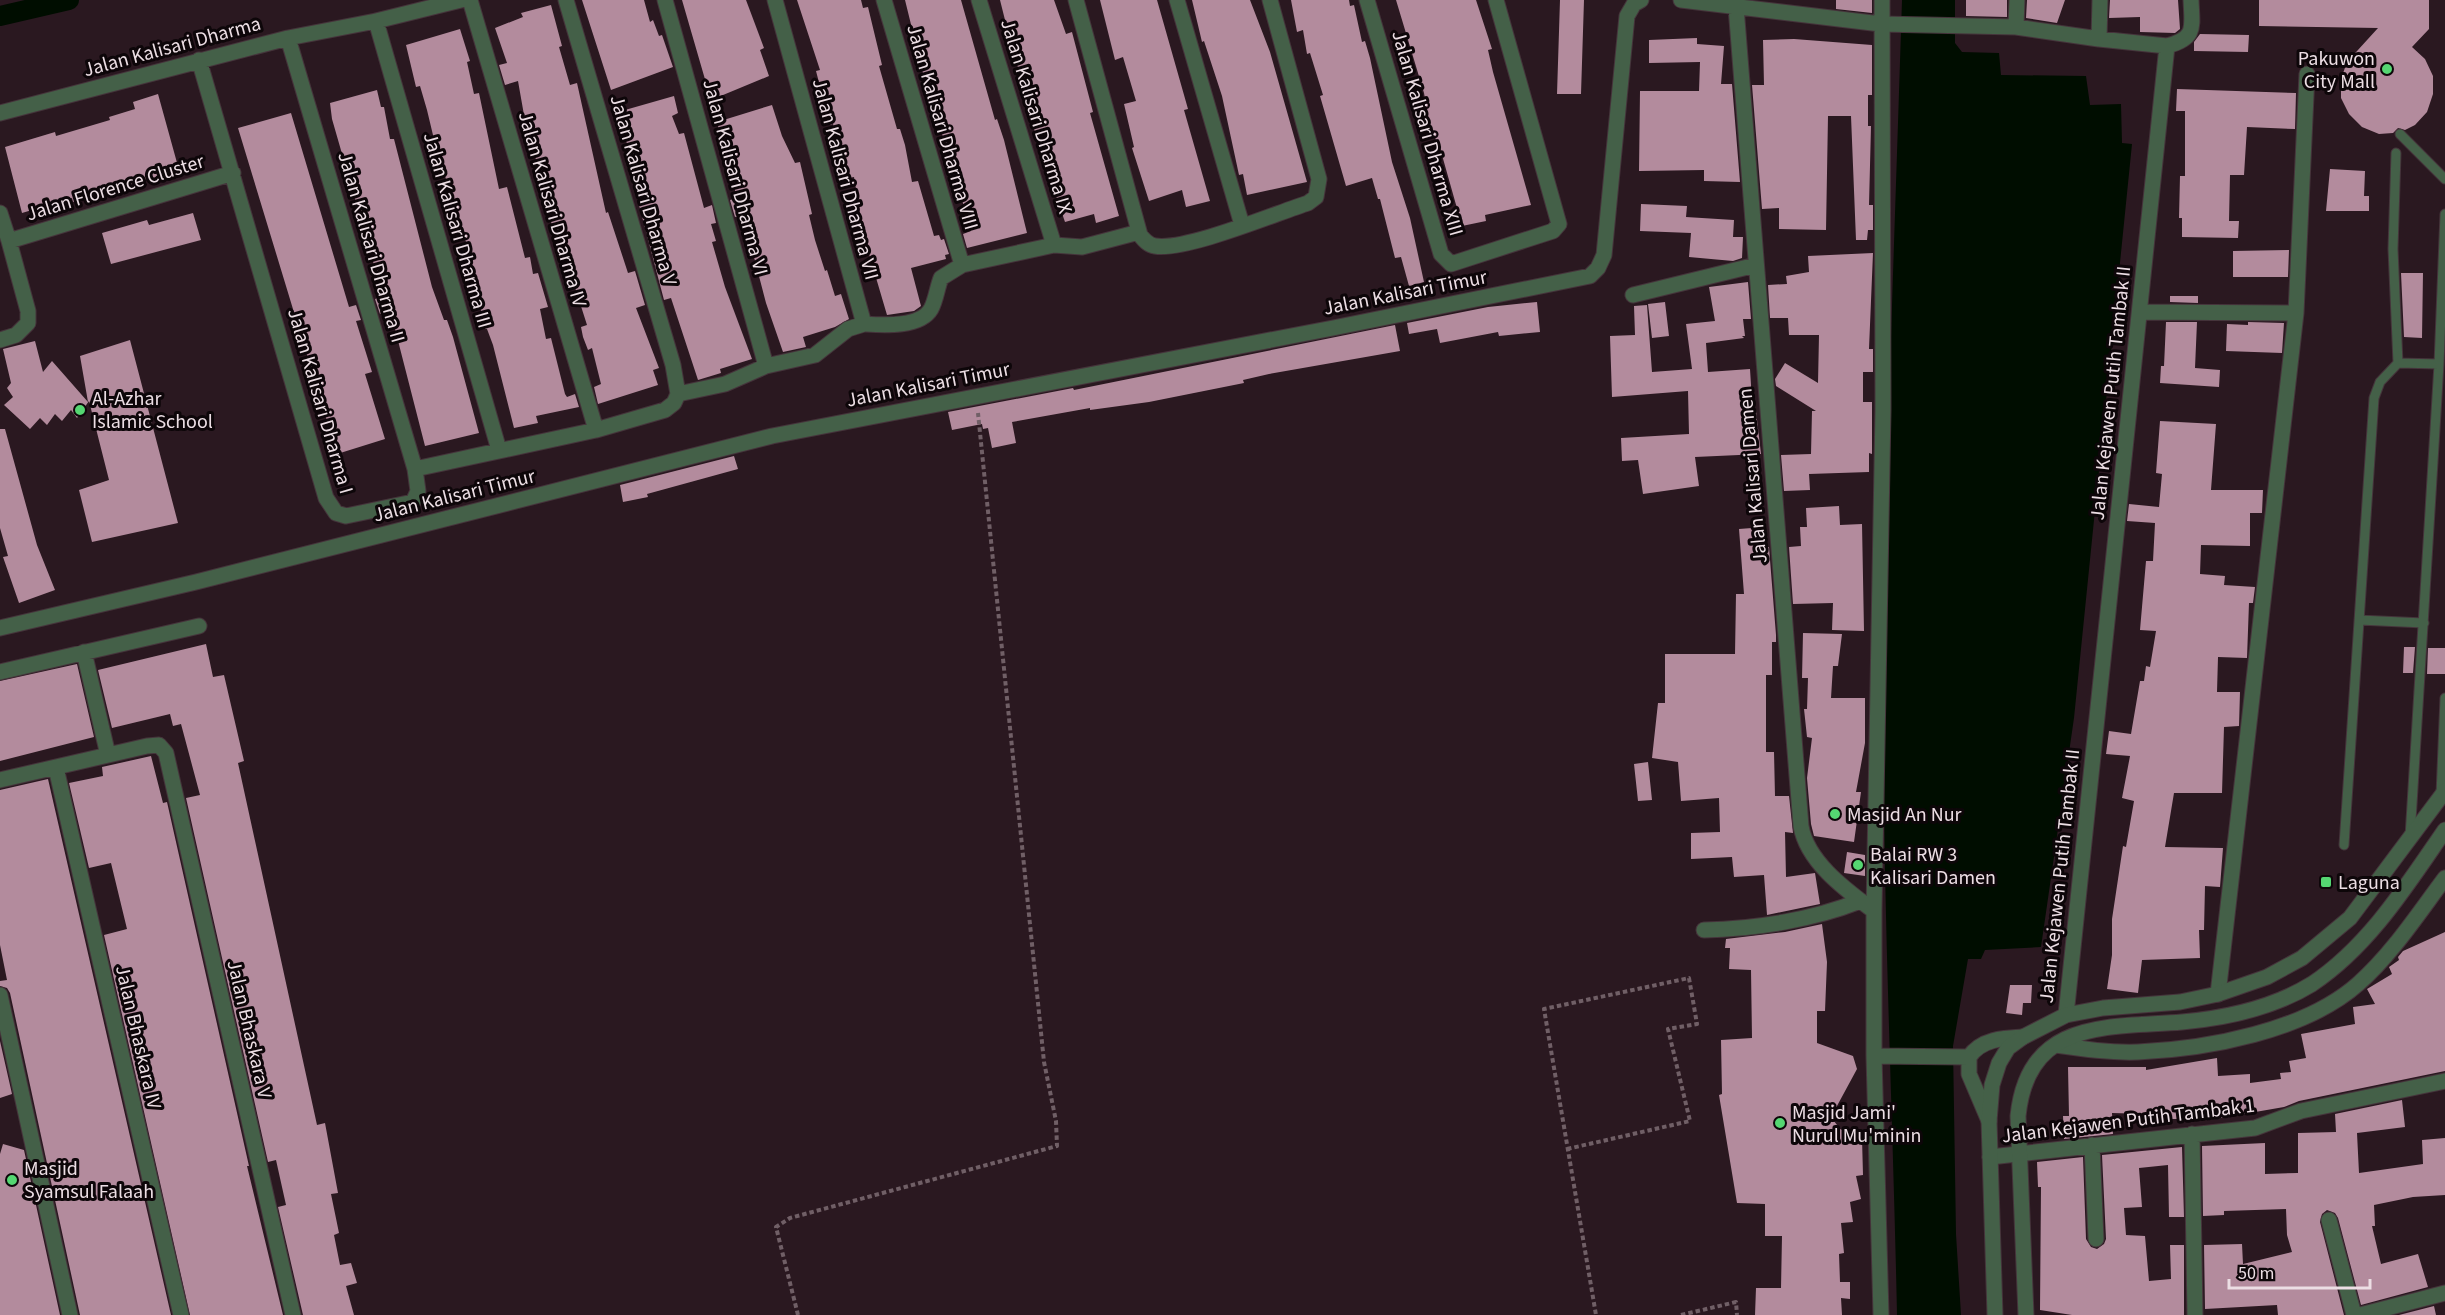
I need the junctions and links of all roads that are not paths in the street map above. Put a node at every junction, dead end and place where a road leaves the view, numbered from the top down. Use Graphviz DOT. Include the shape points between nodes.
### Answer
graph roads {
  1 [pos="461,0"];
  2 [pos="470,0"];
  3 [pos="566,0"];
  4 [pos="665,0"];
  5 [pos="774,0"];
  6 [pos="884,0"];
  7 [pos="979,0"];
  8 [pos="1076,0"];
  9 [pos="1177,0"];
  10 [pos="1270,0"];
  11 [pos="1367,0"];
  12 [pos="1496,0"];
  13 [pos="1510,0"];
  14 [pos="1641,0"];
  15 [pos="1681,0"];
  16 [pos="1882,0"];
  17 [pos="2017,0"];
  18 [pos="2100,0"];
  19 [pos="2191,0"];
  20 [pos="1736,8"];
  21 [pos="1500,15"];
  22 [pos="376,21"];
  23 [pos="1889,25"];
  24 [pos="2016,27"];
  25 [pos="288,38"];
  26 [pos="2099,39"];
  27 [pos="2167,46"];
  28 [pos="199,60"];
  29 [pos="2307,74"];
  30 [pos="0,113"];
  31 [pos="2400,135"];
  32 [pos="2396,153"];
  33 [pos="233,173"];
  34 [pos="2445,179"];
  35 [pos="0,213"];
  36 [pos="2445,214"];
  37 [pos="1242,225"];
  38 [pos="1140,232"];
  39 [pos="9,242"];
  40 [pos="1054,245"];
  41 [pos="962,265"];
  42 [pos="1756,265"];
  43 [pos="1633,295"];
  44 [pos="2443,310"];
  45 [pos="2139,312"];
  46 [pos="2296,314"];
  47 [pos="864,324"];
  48 [pos="0,340"];
  49 [pos="2398,363"];
  50 [pos="2439,364"];
  51 [pos="766,366"];
  52 [pos="678,393"];
  53 [pos="596,430"];
  54 [pos="499,450"];
  55 [pos="415,469"];
  56 [pos="2358,620"];
  57 [pos="2424,623"];
  58 [pos="199,626"];
  59 [pos="0,628"];
  60 [pos="84,652"];
  61 [pos="0,672"];
  62 [pos="2445,698"];
  63 [pos="108,755"];
  64 [pos="56,768"];
  65 [pos="0,780"];
  66 [pos="2443,794"];
  67 [pos="2445,830"];
  68 [pos="2410,839"];
  69 [pos="2344,845"];
  70 [pos="2445,878"];
  71 [pos="1860,901"];
  72 [pos="1874,911"];
  73 [pos="1704,930"];
  74 [pos="2218,994"];
  75 [pos="0,995"];
  76 [pos="2066,1016"];
  77 [pos="2023,1037"];
  78 [pos="2056,1044"];
  79 [pos="1879,1056"];
  80 [pos="1963,1057"];
  81 [pos="2445,1081"];
  82 [pos="1989,1120"];
  83 [pos="2192,1134"];
  84 [pos="2092,1145"];
  85 [pos="2018,1153"];
  86 [pos="1990,1156"];
  87 [pos="2329,1220"];
  88 [pos="2096,1239"];
  89 [pos="2445,1293"];
  90 [pos="70,1315"];
  91 [pos="181,1315"];
  92 [pos="293,1315"];
  93 [pos="1881,1315"];
  94 [pos="1995,1315"];
  95 [pos="2026,1315"];
  96 [pos="2195,1315"];
  97 [pos="2354,1315"];
  98 [pos="2360,1315"];
  1 -- 22 [label="street, Jalan Kalisari Dharma"];
  2 -- 53 [label="street, Jalan Kalisari Dharma IV"];
  3 -- 52 [label="street, Jalan Kalisari Dharma V"];
  4 -- 51 [label="street, Jalan Kalisari Dharma VI"];
  5 -- 47 [label="street, Jalan Kalisari Dharma VII"];
  6 -- 41 [label="street, Jalan Kalisari Dharma VIII"];
  7 -- 40 [label="street, Jalan Kalisari Dharma IX"];
  8 -- 38 [label="street"];
  9 -- 37 [label="street"];
  10 -- 37 [label="street" via="1319,186 1312,201"];
  11 -- 21 [label="street, Jalan Kalisari Dharma XIII" via="1441,254 1451,264 1553,231 1559,224"];
  12 -- 21 [label="street, Jalan Kalisari Dharma XIII"];
  13 -- 21 [label="street"];
  14 -- 59 [label="street, Jalan Kalisari Timur" via="1627,16 1604,255 1590,276 772,436"];
  15 -- 20 [label="street"];
  16 -- 23 [label="street"];
  17 -- 24 [label="street"];
  18 -- 26 [label="street"];
  19 -- 27 [label="street" via="2192,31 2184,41"];
  20 -- 23 [label="street"];
  20 -- 42 [label="street, Jalan Kalisari Damen"];
  22 -- 25 [label="street, Jalan Kalisari Dharma"];
  22 -- 54 [label="street, Jalan Kalisari Dharma III"];
  23 -- 24 [label="street"];
  23 -- 72 [label="street"];
  24 -- 26 [label="street"];
  25 -- 28 [label="street, Jalan Kalisari Dharma"];
  25 -- 55 [label="street, Jalan Kalisari Dharma II"];
  26 -- 27 [label="street"];
  27 -- 45 [label="street, Jalan Kejawen Putih Tambak II"];
  28 -- 30 [label="street, Jalan Kalisari Dharma"];
  28 -- 33 [label="street, Jalan Kalisari Dharma I"];
  29 -- 46 [label="street"];
  31 -- 34 [label="lane"];
  32 -- 49 [label="lane" via="2393,249"];
  33 -- 39 [label="street, Jalan Florence Cluster"];
  33 -- 55 [label="street, Jalan Kalisari Dharma I" via="330,506 346,516 408,504 417,495"];
  35 -- 39 [label="street, Jalan Florence Cluster"];
  36 -- 44 [label="lane"];
  37 -- 38 [label="street" via="1167,246 1149,245"];
  38 -- 40 [label="street" via="1082,247"];
  39 -- 48 [label="street, Jalan Florence Cluster" via="28,323 16,335"];
  40 -- 41 [label="street"];
  41 -- 47 [label="street" via="944,275 930,311 911,322"];
  42 -- 43 [label="street"];
  42 -- 71 [label="street, Jalan Kalisari Damen" via="1800,819 1816,860"];
  44 -- 50 [label="lane"];
  45 -- 46 [label="street"];
  45 -- 76 [label="street, Jalan Kejawen Putih Tambak II"];
  46 -- 74 [label="street"];
  47 -- 51 [label="street" via="848,329 815,355"];
  49 -- 50 [label="lane"];
  49 -- 56 [label="lane" via="2380,382 2374,398"];
  50 -- 57 [label="lane"];
  51 -- 52 [label="street" via="725,384"];
  52 -- 53 [label="street" via="665,410"];
  53 -- 54 [label="street"];
  54 -- 55 [label="street"];
  56 -- 57 [label="lane"];
  56 -- 69 [label="lane"];
  57 -- 68 [label="lane"];
  58 -- 60 [label="street"];
  60 -- 61 [label="street"];
  60 -- 63 [label="street"];
  62 -- 66 [label="lane"];
  63 -- 64 [label="street"];
  63 -- 92 [label="street, Jalan Bhaskara V" via="154,745 166,753"];
  64 -- 65 [label="street"];
  64 -- 91 [label="street, Jalan Bhaskara IV"];
  66 -- 68 [label="street"];
  67 -- 78 [label="street" via="2367,937 2311,984 2271,1004 2234,1015 2106,1026"];
  68 -- 74 [label="street" via="2350,918 2329,938 2267,977"];
  70 -- 78 [label="street" via="2385,957 2357,985 2326,1007 2289,1023 2186,1048 2107,1051"];
  71 -- 72 [label="street, Jalan Kalisari Damen"];
  71 -- 73 [label="street" via="1803,918"];
  72 -- 79 [label="street"];
  74 -- 76 [label="street"];
  75 -- 90 [label="street"];
  76 -- 77 [label="street"];
  77 -- 80 [label="street" via="1982,1044"];
  77 -- 82 [label="street" via="2008,1048 1999,1063 1992,1084"];
  78 -- 85 [label="street" via="2032,1069 2023,1085"];
  79 -- 80 [label="street"];
  79 -- 93 [label="street"];
  80 -- 82 [label="street"];
  81 -- 83 [label="street, Jalan Kejawen Putih Tambak 1" via="2301,1112 2255,1128"];
  82 -- 86 [label="street"];
  83 -- 84 [label="street, Jalan Kejawen Putih Tambak 1"];
  83 -- 96 [label="street"];
  84 -- 85 [label="street, Jalan Kejawen Putih Tambak 1"];
  84 -- 88 [label="street"];
  85 -- 86 [label="street, Jalan Kejawen Putih Tambak 1"];
  85 -- 95 [label="street"];
  86 -- 94 [label="street"];
  87 -- 97 [label="street"];
  89 -- 98 [label="street"];
}
